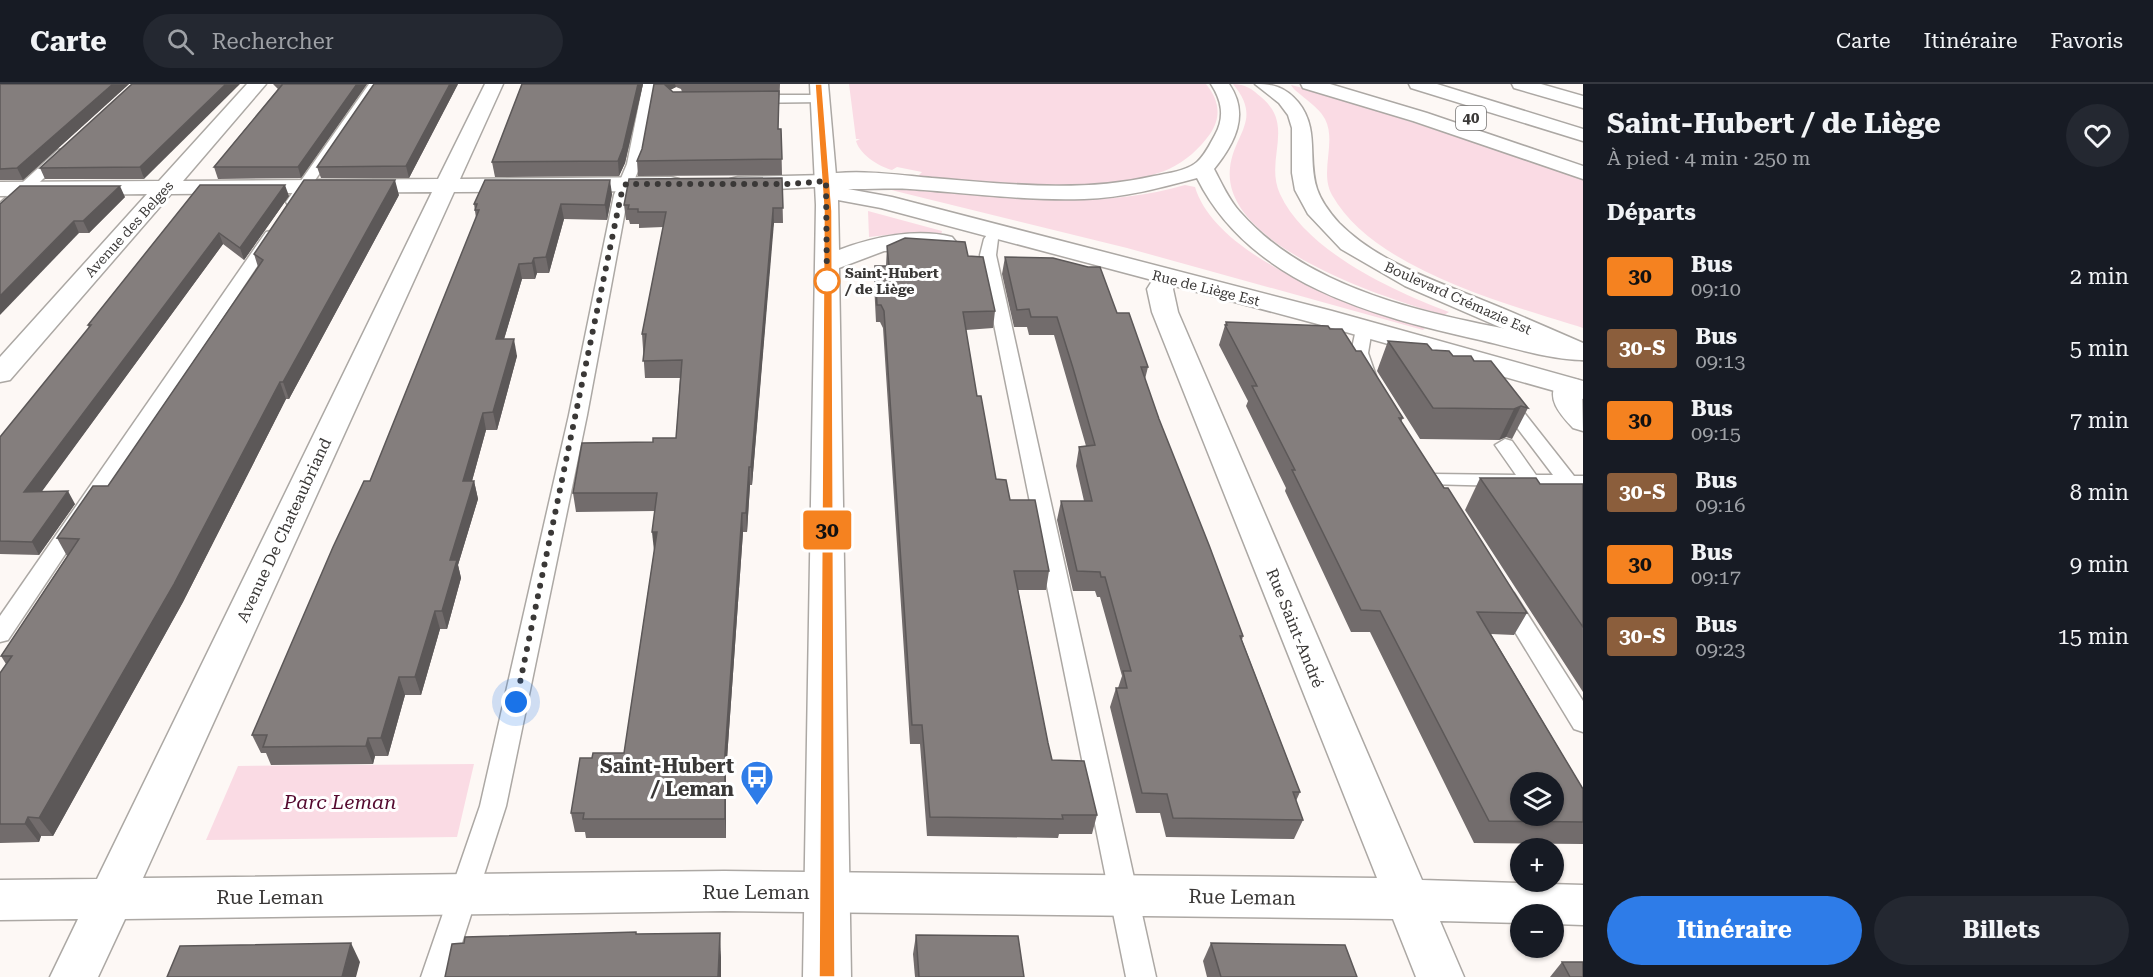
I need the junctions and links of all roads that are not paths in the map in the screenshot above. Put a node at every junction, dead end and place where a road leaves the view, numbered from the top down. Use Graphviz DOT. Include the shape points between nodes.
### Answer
graph roads {
  1 [pos="257,84"];
  2 [pos="375,84"];
  3 [pos="494,84"];
  4 [pos="649,84"];
  5 [pos="1220,84"];
  6 [pos="1264,84"];
  7 [pos="1310,84"];
  8 [pos="1359,84"];
  9 [pos="1418,84"];
  10 [pos="1467,84"];
  11 [pos="1521,84"];
  12 [pos="819,91"];
  13 [pos="732,99"];
  14 [pos="1583,102"];
  15 [pos="1583,120"];
  16 [pos="1583,135"];
  17 [pos="71,146"];
  18 [pos="1583,155"];
  19 [pos="1203,168"];
  20 [pos="1583,173"];
  21 [pos="626,184"];
  22 [pos="695,184"];
  23 [pos="718,184"];
  24 [pos="446,186"];
  25 [pos="303,187"];
  26 [pos="827,187"];
  27 [pos="165,188"];
  28 [pos="0,189"];
  29 [pos="24,189"];
  30 [pos="0,211"];
  31 [pos="993,239"];
  32 [pos="827,264"];
  33 [pos="1166,278"];
  34 [pos="1364,329"];
  35 [pos="0,374"];
  36 [pos="1575,388"];
  37 [pos="1379,396"];
  38 [pos="1506,400"];
  39 [pos="1583,422"];
  40 [pos="1505,445"];
  41 [pos="1420,462"];
  42 [pos="1432,480"];
  43 [pos="1531,482"];
  44 [pos="1576,482"];
  45 [pos="1445,501"];
  46 [pos="1495,582"];
  47 [pos="0,634"];
  48 [pos="1583,722"];
  49 [pos="827,892"];
  50 [pos="461,896"];
  51 [pos="1124,896"];
  52 [pos="111,898"];
  53 [pos="0,900"];
  54 [pos="1407,900"];
  55 [pos="1583,905"];
  56 [pos="74,977"];
  57 [pos="436,977"];
  58 [pos="827,977"];
  59 [pos="1141,977"];
  60 [pos="1440,977"];
  1 -- 27 [label="main road, Avenue des Belges"];
  2 -- 25 [label="lane"];
  3 -- 24 [label="main road, Avenue De Chateaubriand"];
  4 -- 21 [label="lane" via="634,164"];
  5 -- 19 [label="main road" via="1233,116"];
  6 -- 19 [label="main road, Boulevard Crémazie Est" via="1289,102 1301,117 1301,162 1306,189 1317,210 1349,243 1425,285 1581,352 1462,330 1370,301 1315,277 1275,254 1243,229 1223,206"];
  7 -- 20 [label="main road"];
  8 -- 18 [label="main road, 40"];
  9 -- 16 [label="main road, 40"];
  10 -- 15 [label="main road"];
  11 -- 14 [label="main road"];
  12 -- 13 [label="lane"];
  12 -- 26 [label="main road"];
  17 -- 29 [label="lane"];
  19 -- 26 [label="main road" via="1145,186 1091,192 986,190 880,178"];
  21 -- 22 [label="main road"];
  21 -- 24 [label="main road"];
  21 -- 50 [label="lane" via="493,806 481,853"];
  23 -- 26 [label="main road"];
  24 -- 25 [label="main road"];
  24 -- 52 [label="main road, Avenue De Chateaubriand"];
  25 -- 27 [label="main road"];
  25 -- 47 [label="lane"];
  26 -- 31 [label="main road"];
  26 -- 32 [label="main road"];
  27 -- 29 [label="main road"];
  27 -- 35 [label="main road, Avenue des Belges"];
  28 -- 29 [label="main road"];
  29 -- 30 [label="lane"];
  31 -- 32 [label="main road" via="899,240 864,247"];
  31 -- 33 [label="main road, Rue de Liège Est"];
  31 -- 51 [label="lane" via="988,255"];
  32 -- 49 [label="main road"];
  33 -- 34 [label="main road, Rue de Liège Est"];
  33 -- 54 [label="main road, Rue Saint-André" via="1160,289 1165,312"];
  34 -- 36 [label="main road, Rue de Liège Est"];
  34 -- 37 [label="lane" via="1358,360"];
  36 -- 39 [label="main road" via="1567,400"];
  38 -- 44 [label="lane"];
  40 -- 43 [label="lane"];
  41 -- 42 [label="lane"];
  42 -- 43 [label="lane"];
  42 -- 45 [label="lane"];
  43 -- 44 [label="lane"];
  46 -- 48 [label="lane"];
  49 -- 50 [label="main road, Rue Leman"];
  49 -- 51 [label="main road, Rue Leman"];
  49 -- 58 [label="main road"];
  50 -- 52 [label="main road, Rue Leman"];
  50 -- 57 [label="lane" via="444,939"];
  51 -- 54 [label="main road, Rue Leman"];
  51 -- 59 [label="lane"];
  52 -- 53 [label="main road, Rue Leman"];
  52 -- 56 [label="main road, Avenue De Chateaubriand"];
  54 -- 55 [label="main road, Rue Leman"];
  54 -- 60 [label="main road, Rue Saint-André"];
}
